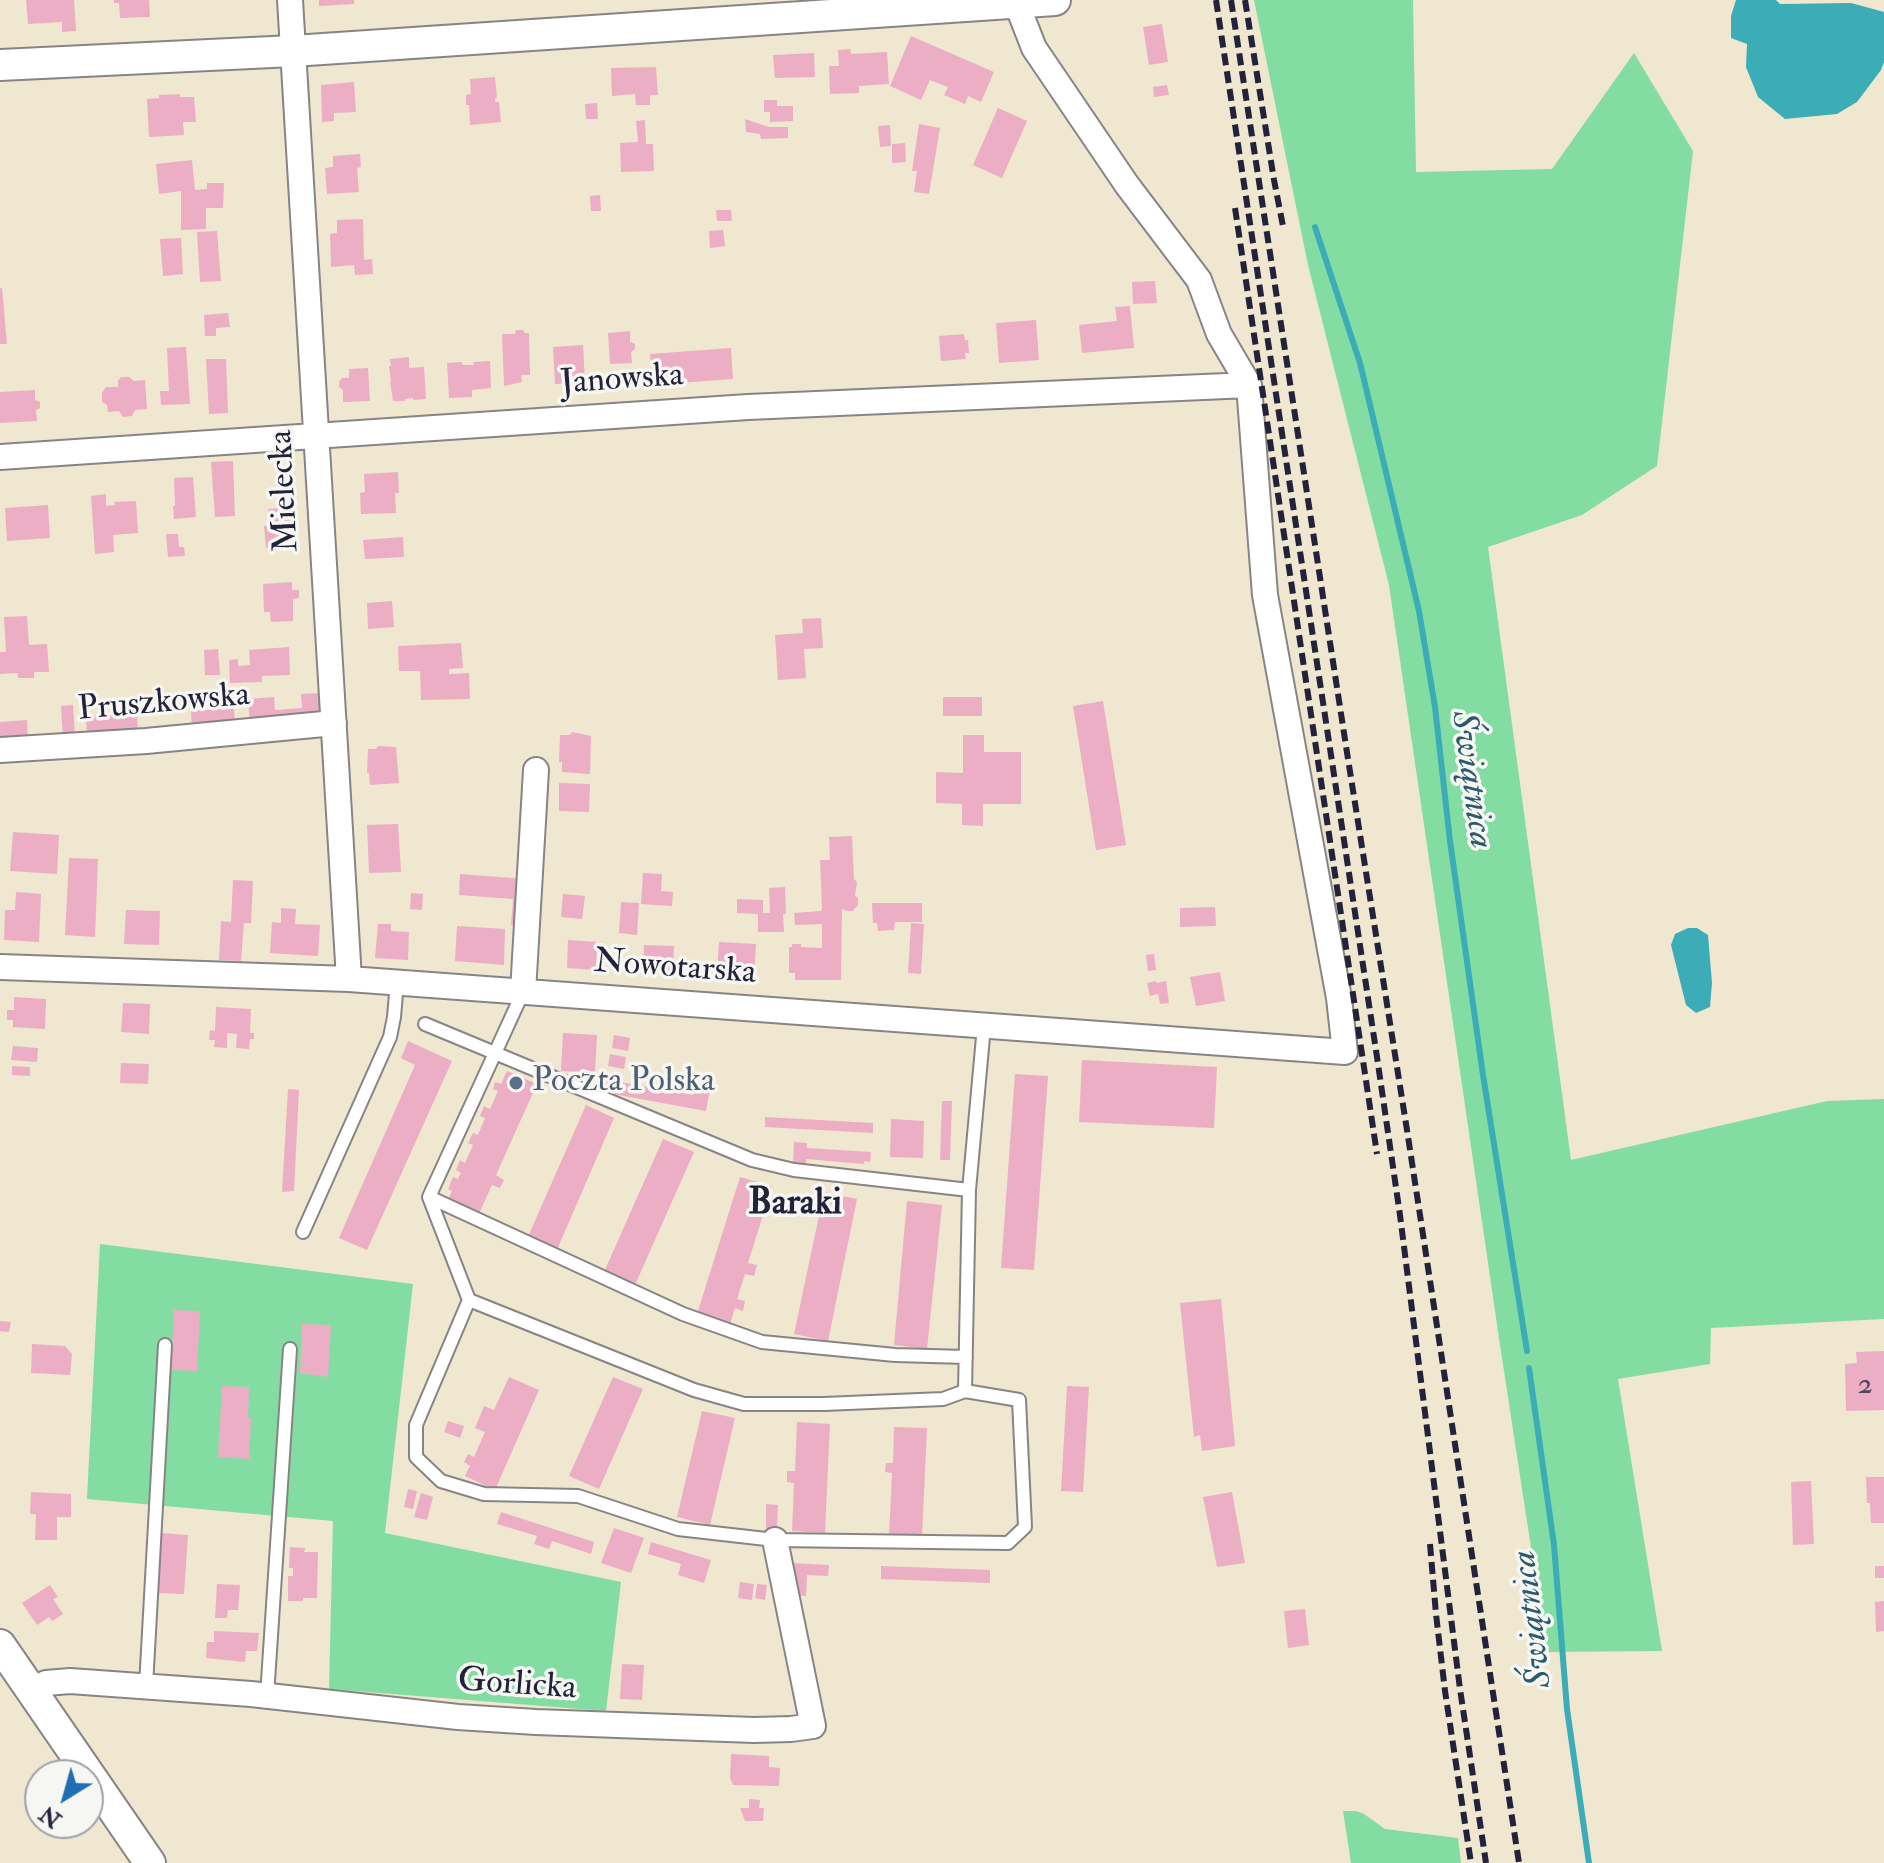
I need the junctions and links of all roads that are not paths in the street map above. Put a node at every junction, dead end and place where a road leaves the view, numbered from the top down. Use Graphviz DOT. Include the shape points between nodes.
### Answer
graph roads {
  1 [pos="290,0"];
  2 [pos="1055,0"];
  3 [pos="1016,2"];
  4 [pos="293,51"];
  5 [pos="0,65"];
  6 [pos="1249,385"];
  7 [pos="316,435"];
  8 [pos="0,457"];
  9 [pos="334,723"];
  10 [pos="0,750"];
  11 [pos="536,770"];
  12 [pos="0,967"];
  13 [pos="349,979"];
  14 [pos="397,982"];
  15 [pos="523,992"];
  16 [pos="425,1024"];
  17 [pos="984,1026"];
  18 [pos="494,1053"];
  19 [pos="969,1190"];
  20 [pos="429,1197"];
  21 [pos="303,1232"];
  22 [pos="469,1300"];
  23 [pos="165,1345"];
  24 [pos="290,1349"];
  25 [pos="966,1357"];
  26 [pos="965,1391"];
  27 [pos="775,1540"];
  28 [pos="0,1645"];
  29 [pos="146,1686"];
  30 [pos="32,1690"];
  31 [pos="267,1696"];
  32 [pos="150,1863"];
  1 -- 4 [label="street, Mielecka"];
  2 -- 3 [label="street"];
  3 -- 4 [label="street"];
  3 -- 6 [label="street" via="1034,48 1199,280 1219,334"];
  4 -- 5 [label="street"];
  4 -- 7 [label="street, Mielecka"];
  6 -- 7 [label="street, Janowska" via="748,407"];
  6 -- 17 [label="street, Nowotarska" via="1265,595 1345,1052"];
  7 -- 8 [label="street, Janowska"];
  7 -- 9 [label="street, Mielecka"];
  9 -- 10 [label="street, Pruszkowska"];
  9 -- 13 [label="street, Mielecka"];
  11 -- 15 [label="street"];
  12 -- 13 [label="street, Nowotarska"];
  13 -- 14 [label="street, Nowotarska"];
  14 -- 15 [label="street, Nowotarska"];
  14 -- 21 [label="lane" via="390,1037"];
  15 -- 17 [label="street, Nowotarska"];
  15 -- 18 [label="lane"];
  16 -- 18 [label="lane"];
  17 -- 19 [label="lane"];
  18 -- 19 [label="lane" via="752,1160 794,1170"];
  18 -- 20 [label="lane"];
  19 -- 25 [label="lane"];
  20 -- 22 [label="lane"];
  20 -- 25 [label="lane" via="683,1314 762,1342"];
  22 -- 26 [label="lane" via="694,1390 744,1404 943,1399"];
  22 -- 27 [label="lane" via="416,1425 416,1457 441,1481 484,1494 578,1496 678,1529"];
  23 -- 29 [label="lane"];
  24 -- 31 [label="lane"];
  25 -- 26 [label="lane"];
  26 -- 27 [label="lane" via="1019,1400 1025,1527 1008,1543"];
  27 -- 31 [label="street, Gorlicka" via="813,1726 754,1730 536,1722"];
  28 -- 30 [label="street"];
  29 -- 30 [label="street, Gorlicka" via="70,1681"];
  29 -- 31 [label="street, Gorlicka"];
  30 -- 32 [label="street"];
}
